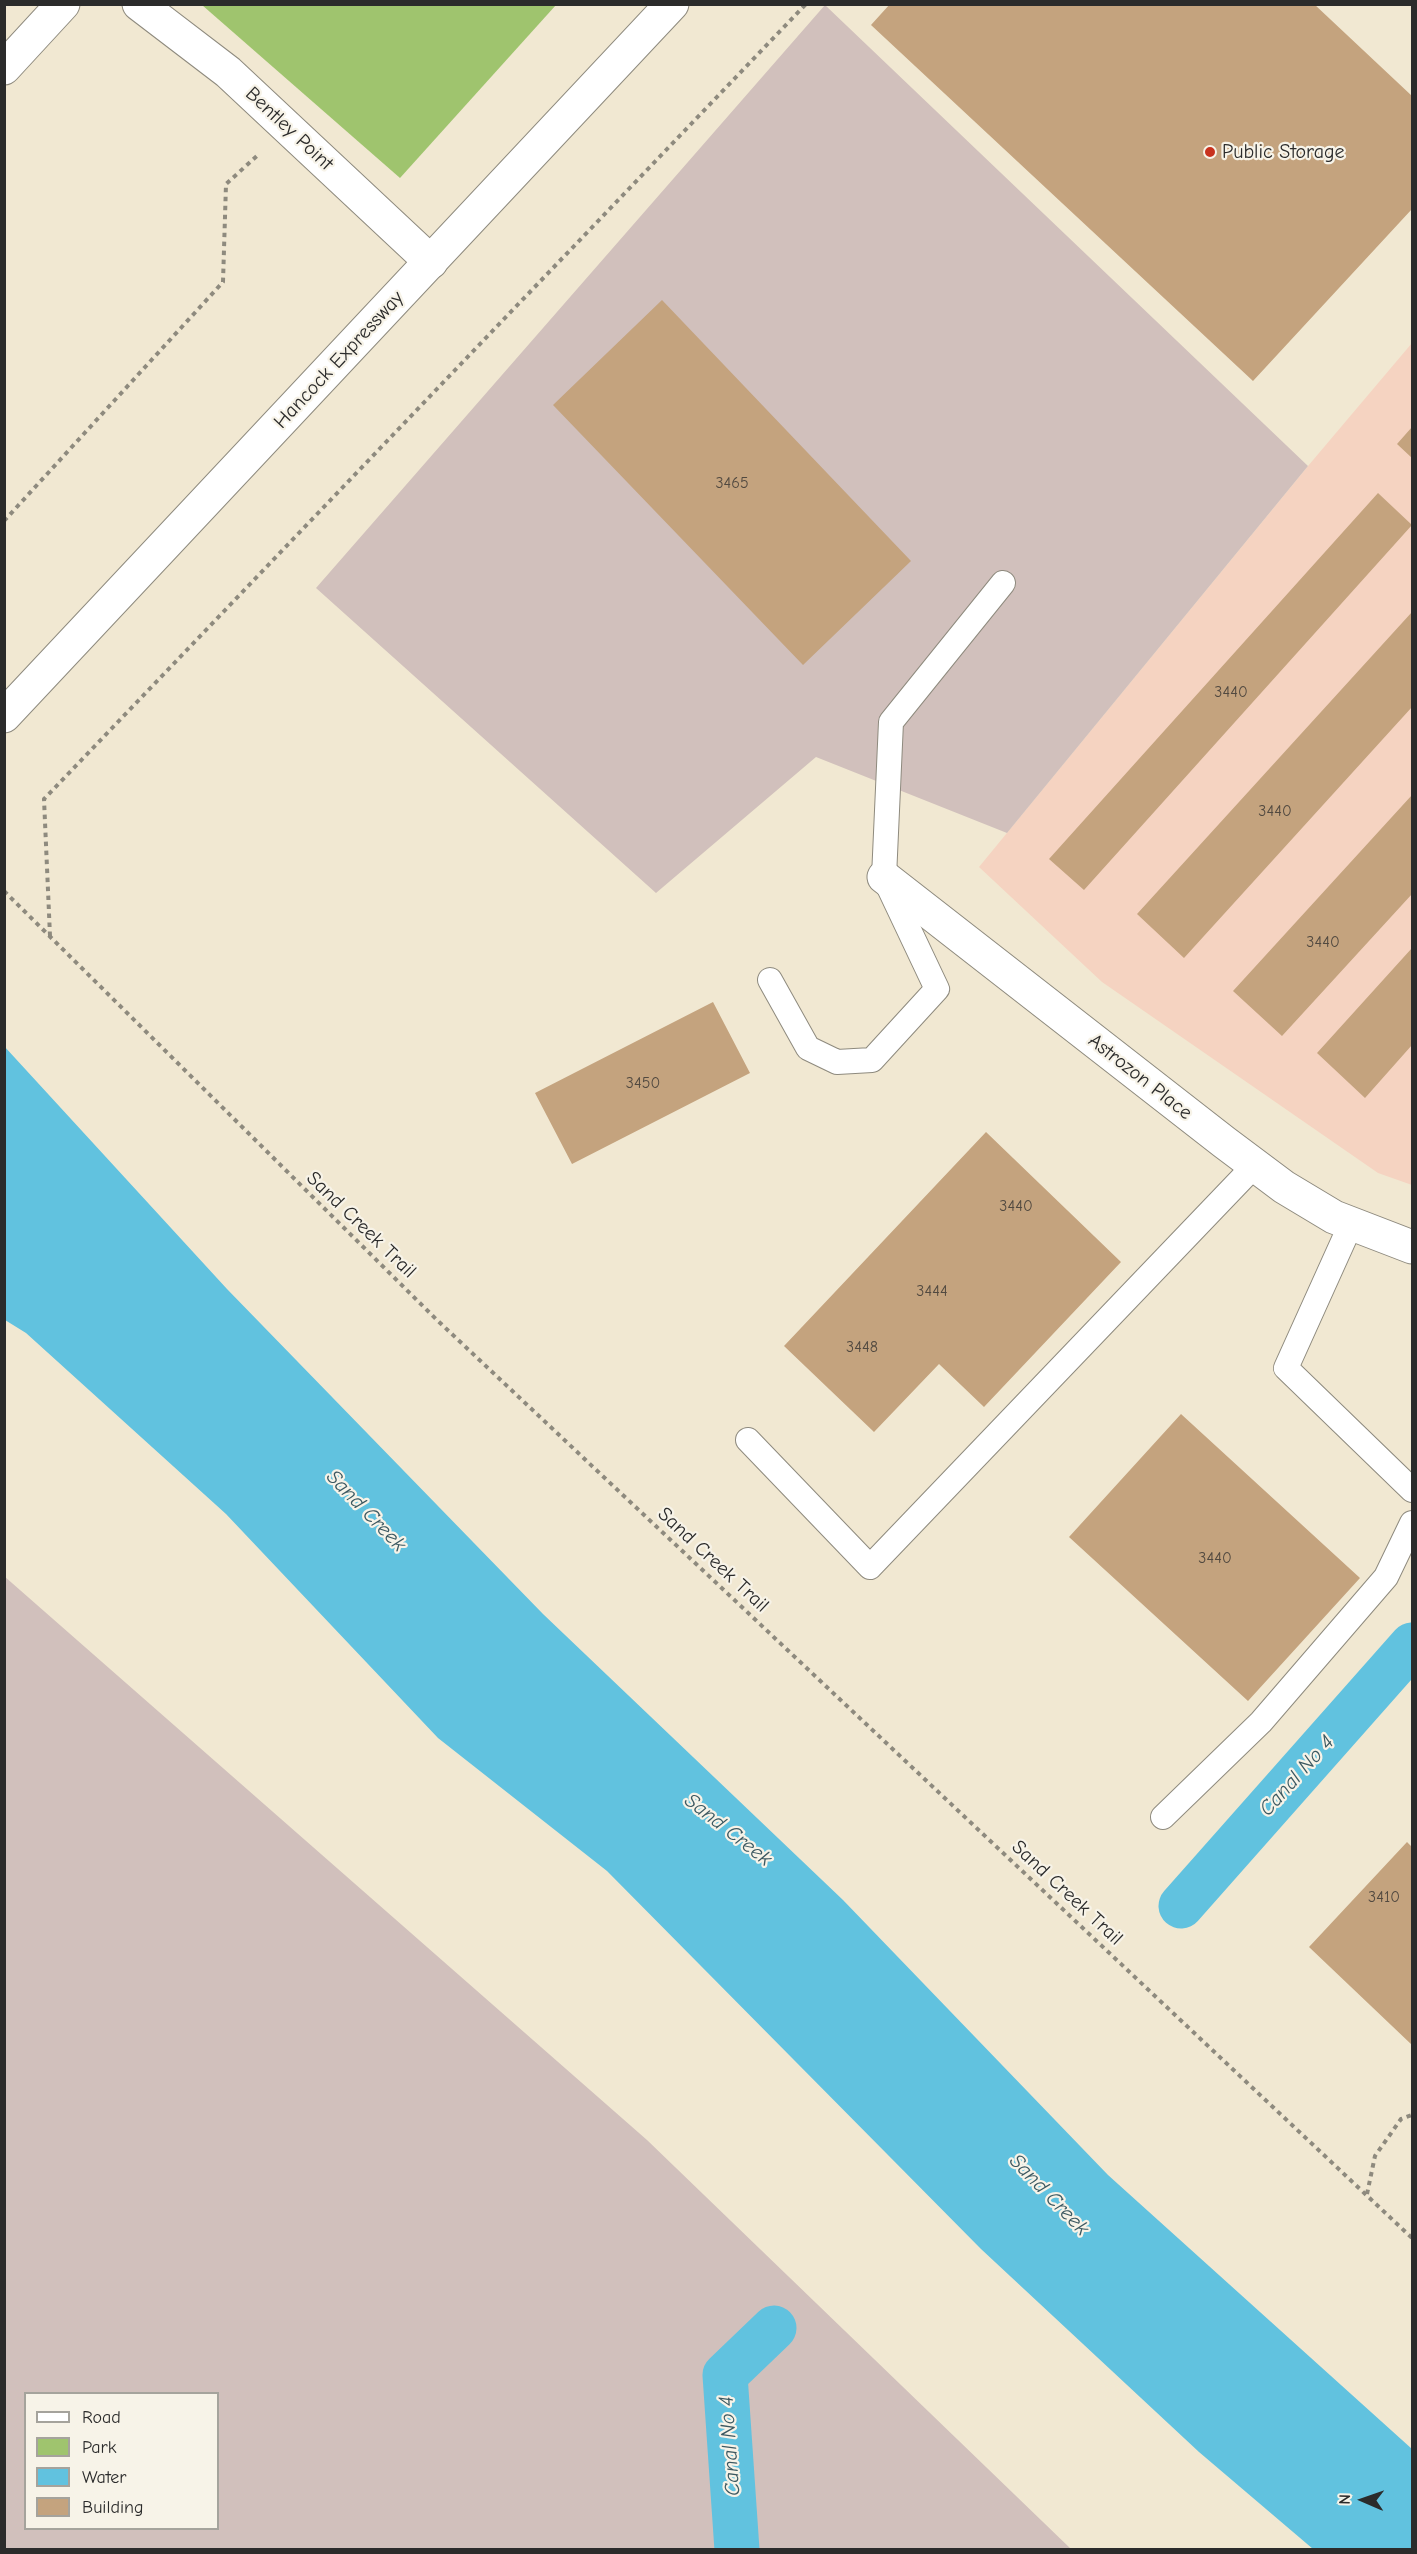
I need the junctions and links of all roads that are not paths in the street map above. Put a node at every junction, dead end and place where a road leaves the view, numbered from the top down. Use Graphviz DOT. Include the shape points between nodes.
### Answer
graph roads {
  1 [pos="63,4"];
  2 [pos="139,4"];
  3 [pos="672,4"];
  4 [pos="4,68"];
  5 [pos="431,262"];
  6 [pos="1003,583"];
  7 [pos="4,716"];
  8 [pos="884,877"];
  9 [pos="770,980"];
  10 [pos="1255,1165"];
  11 [pos="1351,1224"];
  12 [pos="1413,1246"];
  13 [pos="748,1440"];
  14 [pos="1413,1490"];
  15 [pos="1413,1523"];
  16 [pos="1163,1817"];
  1 -- 4 [label="street"];
  2 -- 5 [label="street, Bentley Point" via="228,72"];
  3 -- 5 [label="street, Hancock Expressway"];
  5 -- 7 [label="street, Hancock Expressway"];
  6 -- 8 [label="lane" via="891,722"];
  8 -- 9 [label="lane" via="937,989 872,1060 837,1062 808,1048"];
  8 -- 10 [label="street, Astrozon Place"];
  10 -- 11 [label="street, Astrozon Place"];
  10 -- 13 [label="lane" via="870,1567"];
  11 -- 12 [label="street, Astrozon Place"];
  11 -- 14 [label="lane" via="1286,1368"];
  15 -- 16 [label="lane" via="1386,1578 1261,1722"];
}
